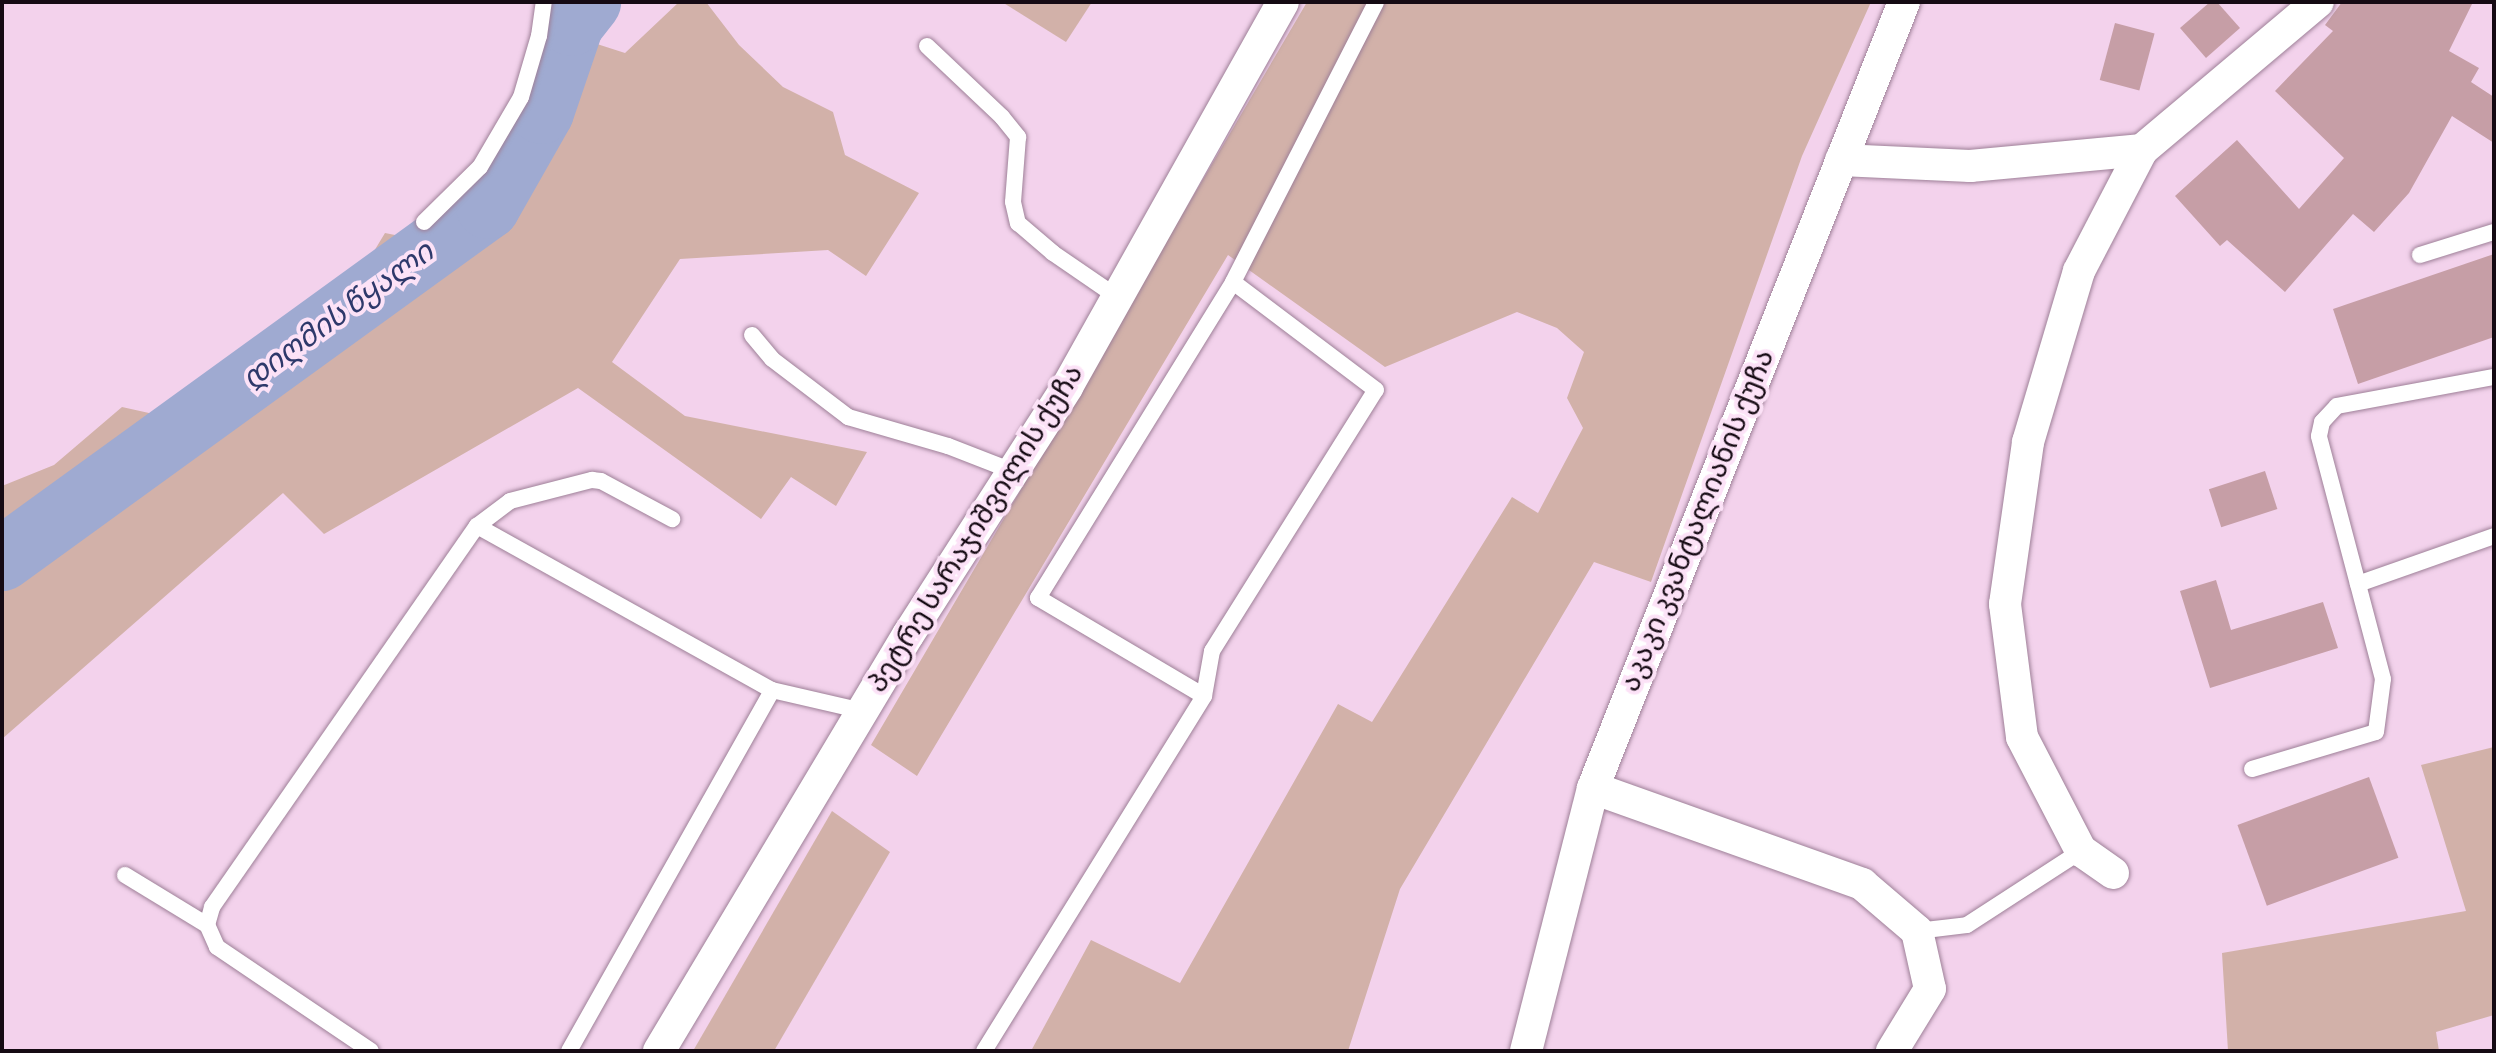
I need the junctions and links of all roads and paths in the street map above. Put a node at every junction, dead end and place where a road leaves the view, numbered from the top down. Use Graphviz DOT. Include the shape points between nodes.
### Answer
graph roads {
  1 [pos="544,2"];
  2 [pos="1283,2"];
  3 [pos="1376,2"];
  4 [pos="1904,2"];
  5 [pos="2318,2"];
  6 [pos="927,46"];
  7 [pos="2142,150"];
  8 [pos="1841,160"];
  9 [pos="424,222"];
  10 [pos="2494,232"];
  11 [pos="2420,255"];
  12 [pos="1233,282"];
  13 [pos="1117,297"];
  14 [pos="752,335"];
  15 [pos="2494,377"];
  16 [pos="1012,471"];
  17 [pos="672,519"];
  18 [pos="477,526"];
  19 [pos="2494,536"];
  20 [pos="2358,584"];
  21 [pos="772,690"];
  22 [pos="1204,696"];
  23 [pos="863,711"];
  24 [pos="2252,769"];
  25 [pos="1593,788"];
  26 [pos="2081,851"];
  27 [pos="2113,873"];
  28 [pos="125,875"];
  29 [pos="207,925"];
  30 [pos="1917,931"];
  31 [pos="371,1051"];
  32 [pos="569,1051"];
  33 [pos="659,1051"];
  34 [pos="984,1051"];
  35 [pos="1526,1051"];
  36 [pos="1892,1051"];
  1 -- 9 [label="lane" via="521,97 480,167"];
  2 -- 13 [label="street, პეტრე სარაჯიშვილის ქუჩა"];
  3 -- 12 [label="lane"];
  4 -- 8 [label="street, აკაკი კვანტალიანის ქუჩა"];
  5 -- 7 [label="street"];
  6 -- 13 [label="lane" via="1018,137 1013,202 1018,223"];
  7 -- 8 [label="street" via="1970,166"];
  7 -- 26 [label="street" via="2079,271 2070,300 2028,442 2005,604 2022,737"];
  8 -- 25 [label="street, აკაკი კვანტალიანის ქუჩა"];
  10 -- 11 [label="lane"];
  12 -- 22 [label="lane" via="1376,390 1212,651"];
  12 -- 22 [label="lane" via="1038,598"];
  13 -- 16 [label="street, პეტრე სარაჯიშვილის ქუჩა"];
  14 -- 16 [label="lane" via="772,359 848,417"];
  15 -- 20 [label="lane" via="2337,406 2327,414 2319,436"];
  16 -- 23 [label="street, პეტრე სარაჯიშვილის ქუჩა"];
  17 -- 18 [label="lane" via="592,480 510,501"];
  18 -- 21 [label="lane"];
  18 -- 29 [label="lane" via="212,907"];
  19 -- 20 [label="lane"];
  20 -- 24 [label="lane" via="2383,679 2376,732"];
  21 -- 23 [label="lane"];
  21 -- 32 [label="lane"];
  22 -- 34 [label="lane"];
  23 -- 33 [label="street, პეტრე სარაჯიშვილის ქუჩა"];
  25 -- 30 [label="street" via="1862,884"];
  25 -- 35 [label="street, აკაკი კვანტალიანის ქუჩა"];
  26 -- 27 [label="street"];
  26 -- 30 [label="lane" via="1967,925"];
  28 -- 29 [label="lane"];
  29 -- 31 [label="lane" via="217,947"];
  30 -- 36 [label="street" via="1930,989"];
}
